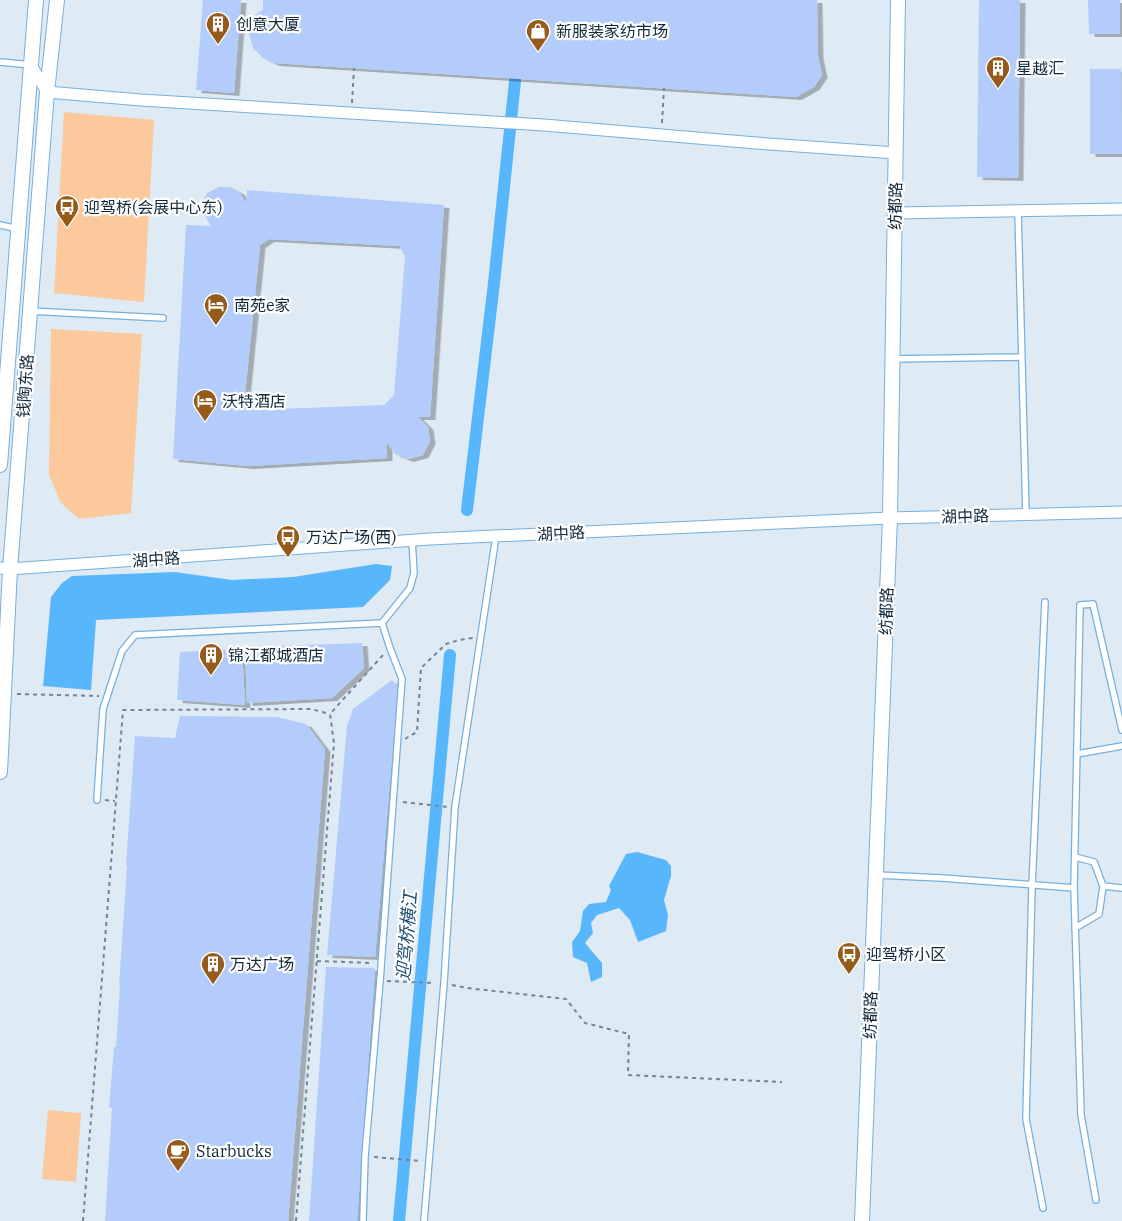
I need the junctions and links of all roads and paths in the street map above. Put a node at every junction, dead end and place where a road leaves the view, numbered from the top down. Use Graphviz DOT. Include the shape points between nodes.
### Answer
graph roads {
  1 [pos="36,0"];
  2 [pos="57,0"];
  3 [pos="898,0"];
  4 [pos="0,62"];
  5 [pos="31,65"];
  6 [pos="354,68"];
  7 [pos="664,88"];
  8 [pos="47,92"];
  9 [pos="351,113"];
  10 [pos="661,135"];
  11 [pos="896,153"];
  12 [pos="1122,209"];
  13 [pos="1018,211"];
  14 [pos="895,213"];
  15 [pos="0,225"];
  16 [pos="18,229"];
  17 [pos="30,311"];
  18 [pos="163,318"];
  19 [pos="1022,357"];
  20 [pos="892,359"];
  21 [pos="0,465"];
  22 [pos="1122,512"];
  23 [pos="1026,515"];
  24 [pos="890,518"];
  25 [pos="496,536"];
  26 [pos="412,540"];
  27 [pos="5,569"];
  28 [pos="1045,602"];
  29 [pos="382,623"];
  30 [pos="480,638"];
  31 [pos="390,648"];
  32 [pos="4,688"];
  33 [pos="107,696"];
  34 [pos="330,714"];
  35 [pos="1122,730"];
  36 [pos="397,744"];
  37 [pos="1122,746"];
  38 [pos="1077,754"];
  39 [pos="0,772"];
  40 [pos="97,800"];
  41 [pos="411,803"];
  42 [pos="443,806"];
  43 [pos="1075,857"];
  44 [pos="876,875"];
  45 [pos="1032,886"];
  46 [pos="1104,886"];
  47 [pos="1074,888"];
  48 [pos="1122,888"];
  49 [pos="1075,928"];
  50 [pos="317,961"];
  51 [pos="381,963"];
  52 [pos="395,981"];
  53 [pos="444,983"];
  54 [pos="782,1082"];
  55 [pos="379,1157"];
  56 [pos="429,1162"];
  57 [pos="1096,1200"];
  58 [pos="1043,1208"];
  59 [pos="82,1221"];
  60 [pos="296,1221"];
  61 [pos="362,1221"];
  62 [pos="424,1221"];
  63 [pos="862,1221"];
  1 -- 5 [label="street, 钱陶东路"];
  2 -- 8 [label="street, 钱陶东路"];
  3 -- 11 [label="street, 纺都路"];
  4 -- 5 [label="lane"];
  5 -- 8 [label="street"];
  5 -- 16 [label="street, 钱陶东路"];
  6 -- 9 [label="path"];
  7 -- 10 [label="path"];
  8 -- 9 [label="street"];
  8 -- 17 [label="street, 钱陶东路"];
  9 -- 10 [label="street"];
  10 -- 11 [label="street"];
  11 -- 14 [label="street, 纺都路"];
  12 -- 13 [label="street"];
  13 -- 14 [label="street"];
  13 -- 19 [label="lane"];
  14 -- 20 [label="street, 纺都路"];
  15 -- 16 [label="lane"];
  16 -- 21 [label="street, 钱陶东路"];
  17 -- 18 [label="lane"];
  17 -- 27 [label="street, 钱陶东路"];
  19 -- 20 [label="lane"];
  19 -- 23 [label="lane"];
  20 -- 24 [label="street, 纺都路"];
  22 -- 23 [label="street, 湖中路"];
  23 -- 24 [label="street, 湖中路"];
  24 -- 25 [label="street, 湖中路"];
  24 -- 44 [label="street, 纺都路"];
  25 -- 26 [label="street, 湖中路"];
  25 -- 30 [label="lane"];
  26 -- 27 [label="street, 湖中路"];
  26 -- 29 [label="lane" via="414,573 410,588"];
  27 -- 32 [label="street, 钱陶东路"];
  28 -- 45 [label="lane"];
  29 -- 31 [label="lane"];
  29 -- 33 [label="lane" via="135,636 122,651"];
  30 -- 36 [label="path" via="446,644 421,668 417,732"];
  30 -- 53 [label="lane" via="455,807"];
  31 -- 34 [label="path"];
  31 -- 36 [label="lane" via="402,679"];
  32 -- 33 [label="path"];
  32 -- 39 [label="street, 钱陶东路"];
  33 -- 40 [label="lane" via="103,709"];
  34 -- 50 [label="path" via="334,743"];
  34 -- 59 [label="path" via="311,709 123,710"];
  35 -- 38 [label="lane" via="1092,604 1080,605"];
  36 -- 51 [label="lane"];
  37 -- 38 [label="lane"];
  38 -- 43 [label="lane"];
  41 -- 42 [label="path"];
  43 -- 46 [label="lane" via="1094,862"];
  43 -- 47 [label="lane"];
  44 -- 45 [label="lane"];
  44 -- 63 [label="street, 纺都路"];
  45 -- 47 [label="lane"];
  45 -- 58 [label="lane" via="1026,1118"];
  46 -- 48 [label="lane"];
  46 -- 49 [label="lane" via="1099,914"];
  47 -- 49 [label="lane"];
  49 -- 57 [label="lane" via="1080,1115"];
  50 -- 51 [label="path"];
  50 -- 60 [label="path"];
  51 -- 61 [label="lane"];
  52 -- 53 [label="path"];
  53 -- 54 [label="path" via="566,999 585,1023 629,1034 628,1075"];
  53 -- 56 [label="lane"];
  55 -- 56 [label="path"];
  56 -- 62 [label="lane"];
}
